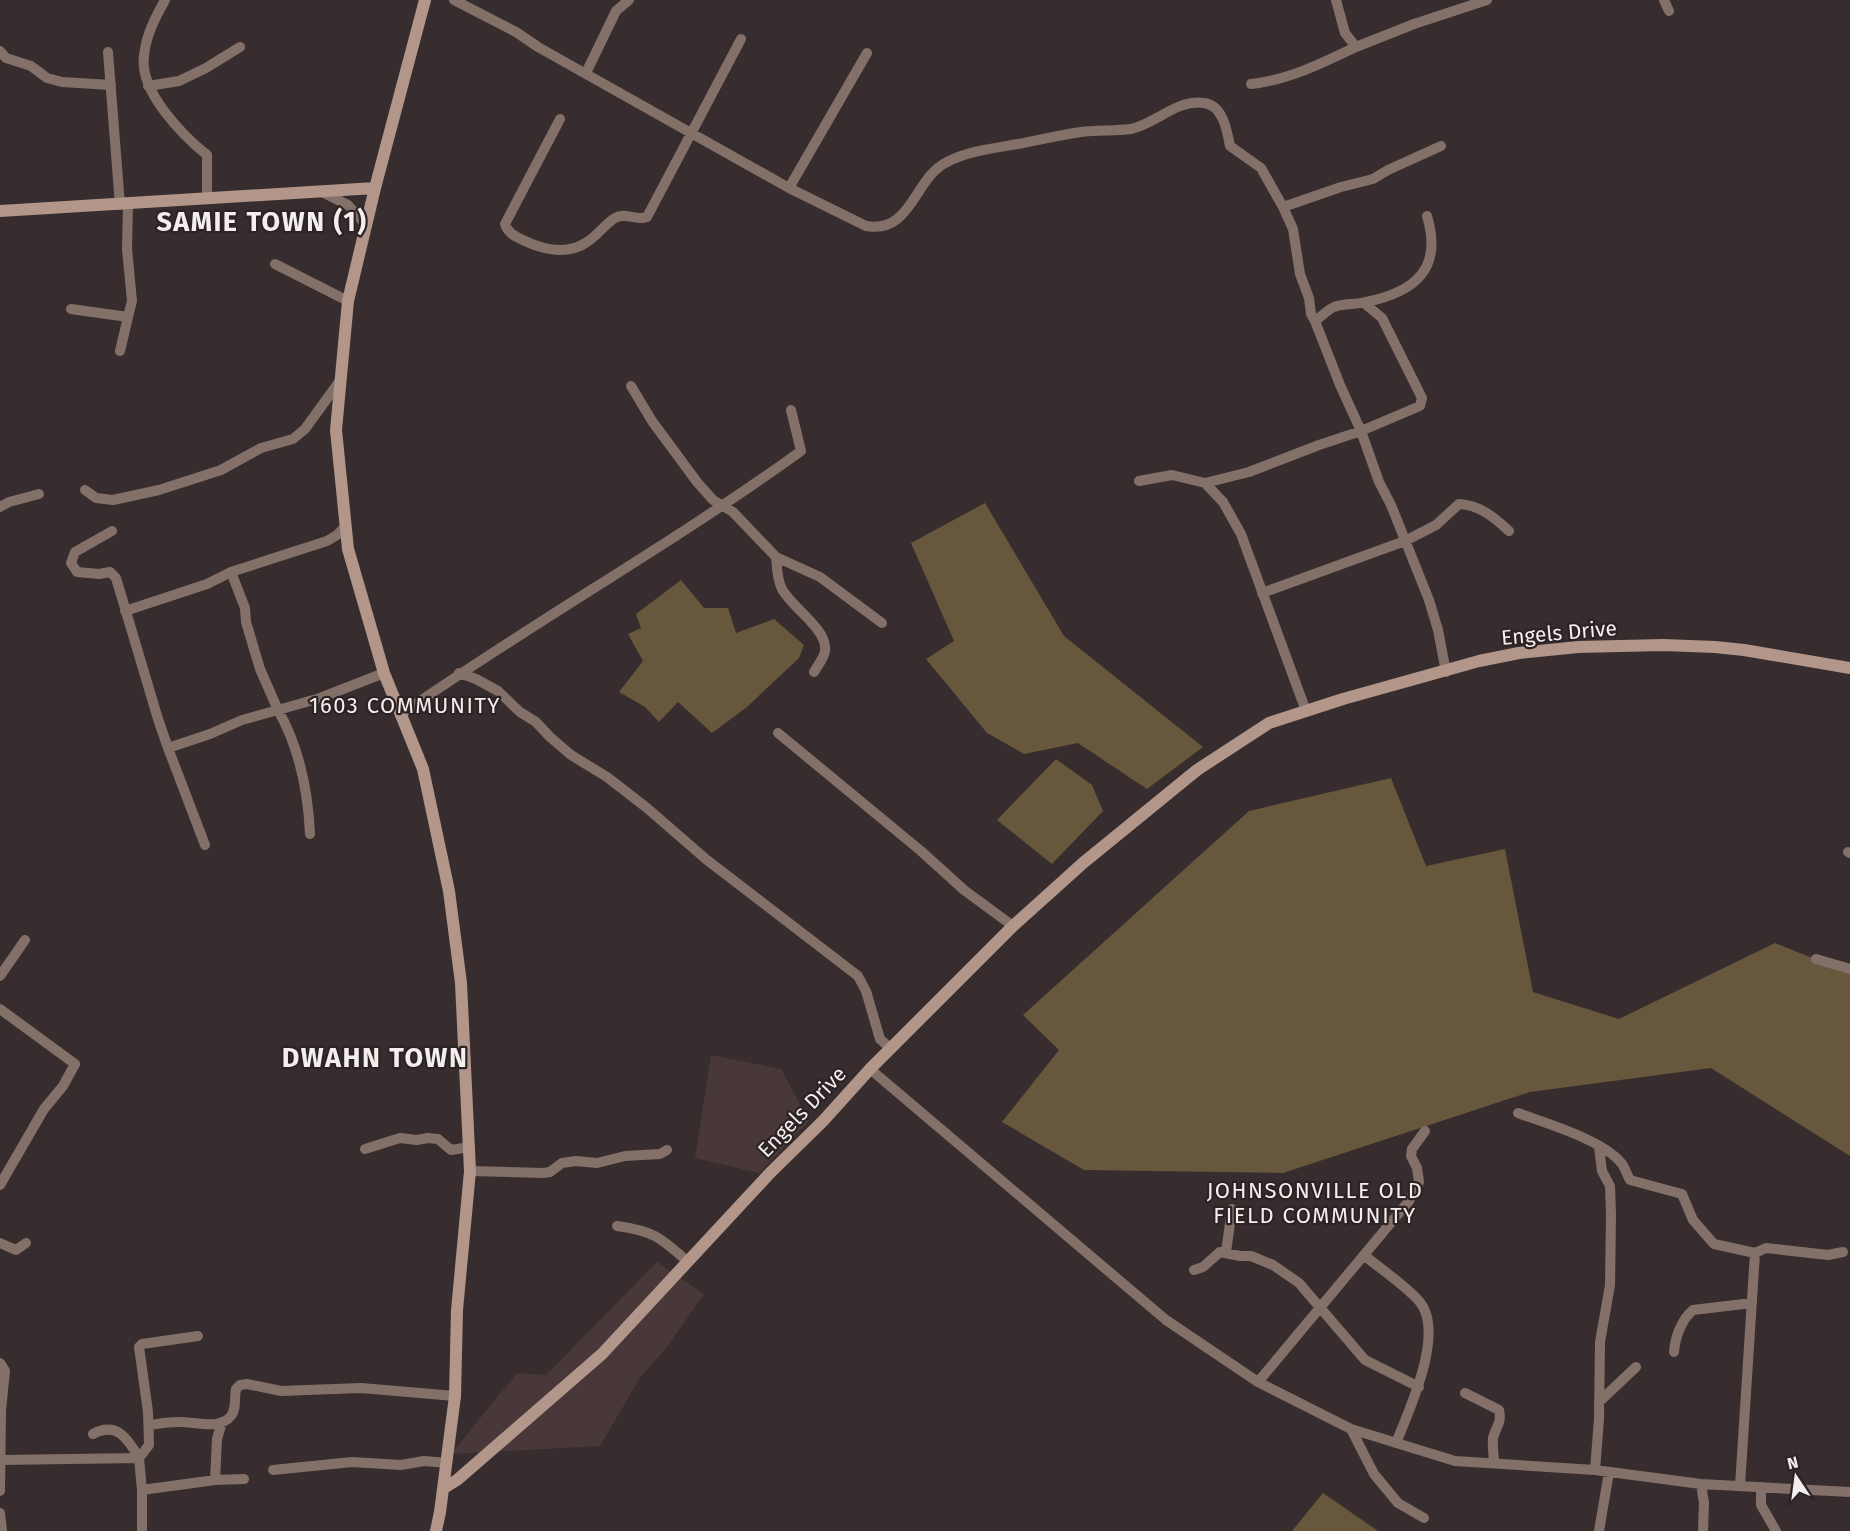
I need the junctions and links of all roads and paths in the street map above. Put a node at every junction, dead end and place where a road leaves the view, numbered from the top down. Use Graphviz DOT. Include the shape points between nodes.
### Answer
graph roads {
  1 [pos="165,0"];
  2 [pos="425,0"];
  3 [pos="454,0"];
  4 [pos="629,0"];
  5 [pos="1336,0"];
  6 [pos="1487,0"];
  7 [pos="1664,0"];
  8 [pos="1670,10"];
  9 [pos="741,39"];
  10 [pos="240,47"];
  11 [pos="1356,47"];
  12 [pos="0,51"];
  13 [pos="108,51"];
  14 [pos="867,53"];
  15 [pos="586,73"];
  16 [pos="1251,84"];
  17 [pos="111,85"];
  18 [pos="148,86"];
  19 [pos="560,118"];
  20 [pos="692,133"];
  21 [pos="1441,146"];
  22 [pos="375,188"];
  23 [pos="789,188"];
  24 [pos="319,191"];
  25 [pos="207,197"];
  26 [pos="124,204"];
  27 [pos="1282,207"];
  28 [pos="0,211"];
  29 [pos="1427,216"];
  30 [pos="366,225"];
  31 [pos="275,264"];
  32 [pos="348,301"];
  33 [pos="1364,303"];
  34 [pos="71,309"];
  35 [pos="128,317"];
  36 [pos="1315,321"];
  37 [pos="120,351"];
  38 [pos="339,382"];
  39 [pos="631,386"];
  40 [pos="791,410"];
  41 [pos="1361,431"];
  42 [pos="1139,481"];
  43 [pos="1205,483"];
  44 [pos="85,490"];
  45 [pos="39,494"];
  46 [pos="724,506"];
  47 [pos="0,507"];
  48 [pos="346,526"];
  49 [pos="112,531"];
  50 [pos="1509,531"];
  51 [pos="1405,541"];
  52 [pos="776,557"];
  53 [pos="231,572"];
  54 [pos="1263,593"];
  55 [pos="125,612"];
  56 [pos="882,623"];
  57 [pos="1850,668"];
  58 [pos="814,672"];
  59 [pos="1446,672"];
  60 [pos="384,673"];
  61 [pos="459,674"];
  62 [pos="278,710"];
  63 [pos="1306,711"];
  64 [pos="400,715"];
  65 [pos="778,733"];
  66 [pos="168,748"];
  67 [pos="310,834"];
  68 [pos="205,845"];
  69 [pos="1013,926"];
  70 [pos="25,940"];
  71 [pos="1816,959"];
  72 [pos="1850,969"];
  73 [pos="0,976"];
  74 [pos="0,1009"];
  75 [pos="891,1049"];
  76 [pos="870,1069"];
  77 [pos="1518,1113"];
  78 [pos="1425,1131"];
  79 [pos="1599,1147"];
  80 [pos="470,1148"];
  81 [pos="364,1149"];
  82 [pos="667,1150"];
  83 [pos="470,1171"];
  84 [pos="0,1185"];
  85 [pos="1232,1209"];
  86 [pos="617,1226"];
  87 [pos="0,1243"];
  88 [pos="26,1243"];
  89 [pos="1226,1252"];
  90 [pos="1843,1252"];
  91 [pos="1755,1253"];
  92 [pos="1365,1256"];
  93 [pos="688,1263"];
  94 [pos="1194,1270"];
  95 [pos="1752,1303"];
  96 [pos="1320,1308"];
  97 [pos="198,1336"];
  98 [pos="1674,1352"];
  99 [pos="0,1363"];
  100 [pos="1636,1367"];
  101 [pos="1258,1382"];
  102 [pos="1419,1387"];
  103 [pos="1465,1393"];
  104 [pos="455,1396"];
  105 [pos="1599,1402"];
  106 [pos="222,1422"];
  107 [pos="149,1425"];
  108 [pos="1351,1429"];
  109 [pos="93,1434"];
  110 [pos="1396,1443"];
  111 [pos="139,1458"];
  112 [pos="0,1460"];
  113 [pos="447,1463"];
  114 [pos="1494,1463"];
  115 [pos="273,1470"];
  116 [pos="1595,1470"];
  117 [pos="1609,1472"];
  118 [pos="244,1479"];
  119 [pos="215,1480"];
  120 [pos="1701,1484"];
  121 [pos="1740,1486"];
  122 [pos="1761,1486"];
  123 [pos="444,1488"];
  124 [pos="142,1490"];
  125 [pos="0,1491"];
  126 [pos="1850,1492"];
  127 [pos="0,1513"];
  128 [pos="1424,1518"];
  129 [pos="2,1531"];
  130 [pos="142,1531"];
  131 [pos="436,1531"];
  132 [pos="1599,1531"];
  133 [pos="1703,1531"];
  134 [pos="1776,1531"];
  1 -- 18 [label="street" via="149,31 143,59"];
  2 -- 22 [label="street"];
  3 -- 15 [label="street"];
  4 -- 15 [label="street" via="616,11"];
  5 -- 11 [label="street" via="1345,33"];
  6 -- 11 [label="street"];
  7 -- 8 [label="street"];
  9 -- 20 [label="street"];
  10 -- 18 [label="street" via="179,81"];
  11 -- 16 [label="street" via="1274,82"];
  12 -- 17 [label="street" via="6,58 31,66 47,78"];
  13 -- 17 [label="street"];
  14 -- 23 [label="street"];
  15 -- 20 [label="street"];
  17 -- 26 [label="street"];
  18 -- 25 [label="street" via="184,137 207,155"];
  19 -- 20 [label="street" via="506,224 511,234 556,251 585,244 615,218 647,217"];
  20 -- 23 [label="street"];
  21 -- 27 [label="street" via="1372,179"];
  22 -- 24 [label="street"];
  22 -- 30 [label="street"];
  23 -- 27 [label="street" via="866,226 889,225 905,212 932,172 946,162 1081,132 1133,128 1187,104 1205,103 1220,112 1230,146 1262,168"];
  24 -- 25 [label="street"];
  24 -- 30 [label="street" via="348,205"];
  25 -- 26 [label="street"];
  26 -- 28 [label="street"];
  26 -- 35 [label="street" via="132,301"];
  27 -- 36 [label="street" via="1293,229 1300,274"];
  29 -- 33 [label="street" via="1432,254 1424,274 1397,292"];
  30 -- 32 [label="street"];
  31 -- 32 [label="street"];
  32 -- 38 [label="street"];
  33 -- 36 [label="street" via="1332,308"];
  33 -- 41 [label="street" via="1382,318 1422,398 1420,406"];
  34 -- 35 [label="street"];
  35 -- 37 [label="street"];
  36 -- 41 [label="street"];
  38 -- 44 [label="street" via="305,429 293,439 261,448 221,470 113,500 96,498"];
  38 -- 48 [label="street" via="336,430"];
  39 -- 46 [label="street" via="697,482"];
  40 -- 46 [label="street" via="801,451"];
  41 -- 43 [label="street" via="1249,472"];
  41 -- 51 [label="street"];
  42 -- 43 [label="street" via="1172,475"];
  43 -- 54 [label="street" via="1223,502 1241,534"];
  45 -- 47 [label="street"];
  46 -- 52 [label="street"];
  46 -- 61 [label="street"];
  48 -- 53 [label="street" via="327,541"];
  48 -- 60 [label="street" via="348,549"];
  49 -- 55 [label="street" via="75,552 71,563 77,572 110,572 116,578"];
  50 -- 51 [label="street" via="1490,513 1459,504 1436,525"];
  51 -- 54 [label="street"];
  51 -- 59 [label="street" via="1430,600"];
  52 -- 56 [label="street" via="820,577"];
  52 -- 58 [label="street" via="782,590 825,644 825,654"];
  53 -- 55 [label="street"];
  53 -- 62 [label="street" via="245,608 260,669"];
  54 -- 63 [label="street"];
  55 -- 66 [label="street"];
  57 -- 59 [label="street, Engels Drive" via="1744,650 1663,645 1519,653"];
  59 -- 63 [label="street, Engels Drive"];
  60 -- 62 [label="street"];
  60 -- 64 [label="street"];
  61 -- 64 [label="street"];
  61 -- 75 [label="street" via="498,691 571,755 607,777 858,976 880,1039"];
  62 -- 66 [label="street"];
  62 -- 67 [label="street" via="294,743 309,800"];
  63 -- 69 [label="street, Engels Drive" via="1269,723 1197,771 1083,863"];
  64 -- 80 [label="street" via="423,769 449,891 461,983"];
  65 -- 69 [label="street" via="921,850 963,890"];
  66 -- 68 [label="street"];
  69 -- 75 [label="street, Engels Drive"];
  70 -- 73 [label="street"];
  71 -- 72 [label="street"];
  74 -- 84 [label="street" via="75,1064"];
  75 -- 76 [label="street, Engels Drive"];
  76 -- 93 [label="street, Engels Drive"];
  76 -- 101 [label="street" via="1166,1320"];
  77 -- 79 [label="street"];
  78 -- 92 [label="street" via="1412,1149 1419,1182 1409,1201"];
  79 -- 91 [label="street" via="1622,1164 1630,1180 1682,1194 1693,1220 1714,1244"];
  79 -- 105 [label="street" via="1602,1171 1610,1186 1611,1215 1610,1286 1600,1342"];
  80 -- 81 [label="street" via="451,1150 438,1139 400,1138"];
  80 -- 83 [label="street"];
  82 -- 83 [label="street" via="597,1163 569,1162 543,1173"];
  83 -- 104 [label="street" via="457,1310"];
  85 -- 89 [label="street"];
  86 -- 93 [label="street" via="644,1230 661,1238"];
  87 -- 88 [label="street" via="16,1250"];
  89 -- 94 [label="street"];
  89 -- 96 [label="street" via="1273,1265 1299,1283"];
  90 -- 91 [label="street" via="1828,1255 1766,1248"];
  91 -- 95 [label="street"];
  92 -- 96 [label="street"];
  92 -- 102 [label="street" via="1420,1301 1427,1316 1428,1345"];
  93 -- 123 [label="street, Engels Drive" via="602,1354"];
  95 -- 98 [label="street" via="1692,1310 1675,1340"];
  95 -- 121 [label="street"];
  96 -- 101 [label="street"];
  96 -- 102 [label="street" via="1365,1360"];
  97 -- 107 [label="street" via="139,1347"];
  99 -- 112 [label="street" via="5,1371"];
  100 -- 105 [label="street"];
  101 -- 108 [label="street"];
  102 -- 110 [label="street"];
  103 -- 114 [label="street" via="1499,1410 1499,1427 1493,1438"];
  104 -- 106 [label="street" via="361,1388 281,1391 247,1384 236,1389 231,1416"];
  104 -- 113 [label="street"];
  105 -- 116 [label="street"];
  106 -- 107 [label="street"];
  106 -- 119 [label="street"];
  107 -- 111 [label="street" via="149,1445"];
  108 -- 110 [label="street"];
  108 -- 128 [label="street" via="1374,1474 1398,1503"];
  109 -- 111 [label="street" via="110,1428 126,1438"];
  110 -- 114 [label="street" via="1455,1461"];
  111 -- 112 [label="street"];
  111 -- 124 [label="street"];
  112 -- 125 [label="street"];
  113 -- 115 [label="street" via="352,1462"];
  113 -- 123 [label="street"];
  114 -- 116 [label="street"];
  116 -- 117 [label="street"];
  117 -- 120 [label="street"];
  117 -- 132 [label="street"];
  118 -- 119 [label="street"];
  119 -- 124 [label="street"];
  120 -- 121 [label="street"];
  120 -- 133 [label="street"];
  121 -- 122 [label="street"];
  122 -- 126 [label="street"];
  122 -- 134 [label="street" via="1761,1505"];
  123 -- 131 [label="street"];
  124 -- 130 [label="street"];
  127 -- 129 [label="street"];
}
